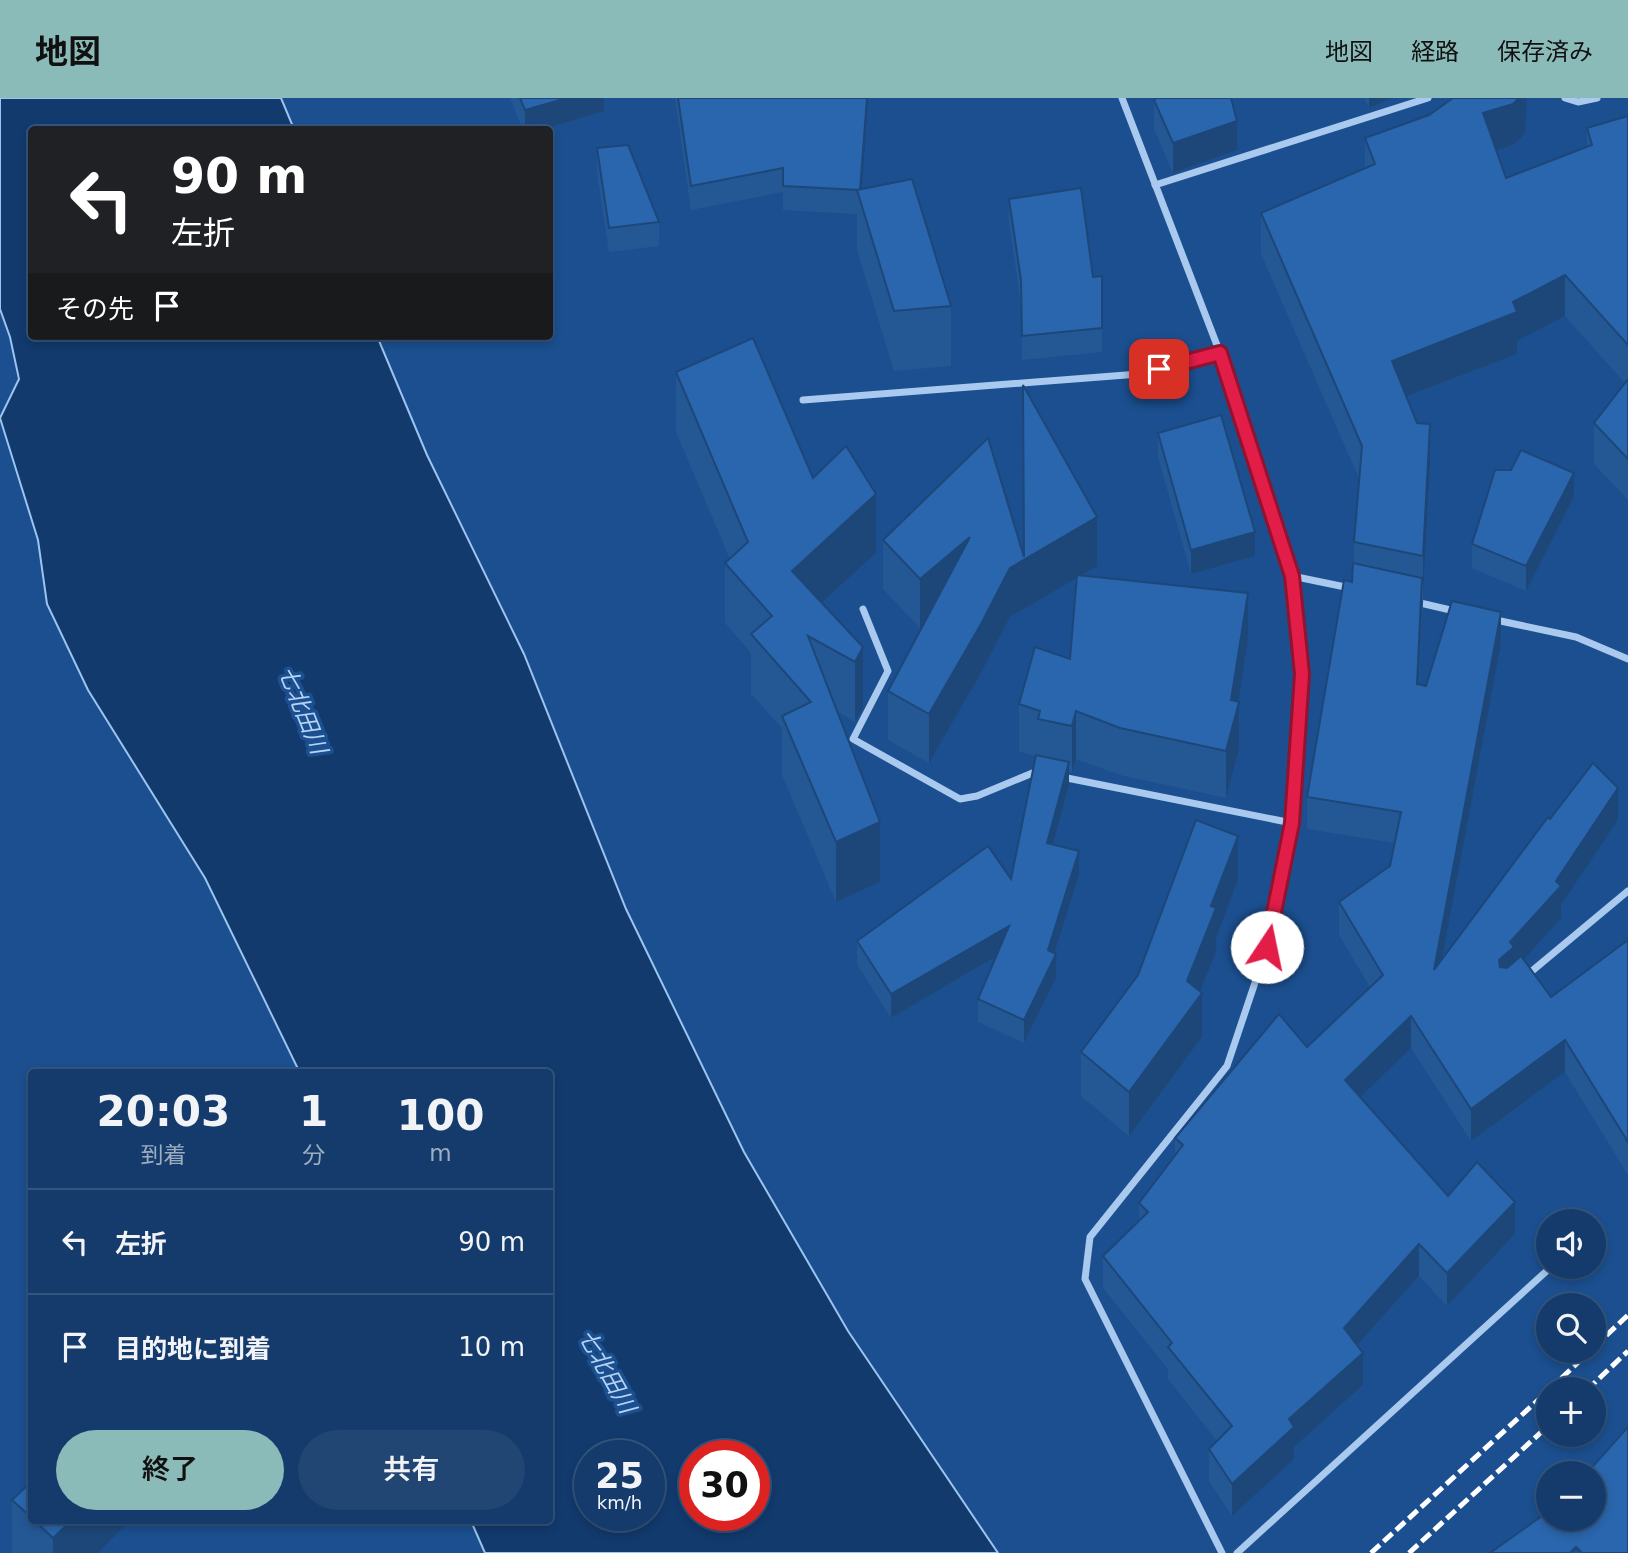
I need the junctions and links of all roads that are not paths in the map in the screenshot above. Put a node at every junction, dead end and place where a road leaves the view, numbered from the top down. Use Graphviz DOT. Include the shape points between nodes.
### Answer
graph roads {
  1 [pos="1122,98"];
  2 [pos="1428,98"];
  3 [pos="1565,98"];
  4 [pos="1597,98"];
  5 [pos="1155,186"];
  6 [pos="1220,353"];
  7 [pos="803,400"];
  8 [pos="1292,576"];
  9 [pos="1360,591"];
  10 [pos="1401,599"];
  11 [pos="863,609"];
  12 [pos="1469,614"];
  13 [pos="1482,617"];
  14 [pos="1628,659"];
  15 [pos="1292,823"];
  16 [pos="1628,891"];
  17 [pos="1515,986"];
  18 [pos="1538,1279"];
  19 [pos="1222,1553"];
  20 [pos="1237,1553"];
  1 -- 5 [label="street"];
  2 -- 5 [label="street"];
  3 -- 4 [label="street" via="1578,102"];
  5 -- 6 [label="street"];
  6 -- 7 [label="street" via="1139,374"];
  6 -- 8 [label="street"];
  8 -- 9 [label="street"];
  8 -- 15 [label="street" via="1302,674"];
  10 -- 12 [label="street"];
  11 -- 15 [label="street" via="888,671 853,739 960,799 1035,772"];
  13 -- 14 [label="street" via="1576,637"];
  15 -- 19 [label="street" via="1267,947 1227,1066 1090,1237 1085,1279"];
  16 -- 17 [label="street"];
  18 -- 20 [label="street"];
}
